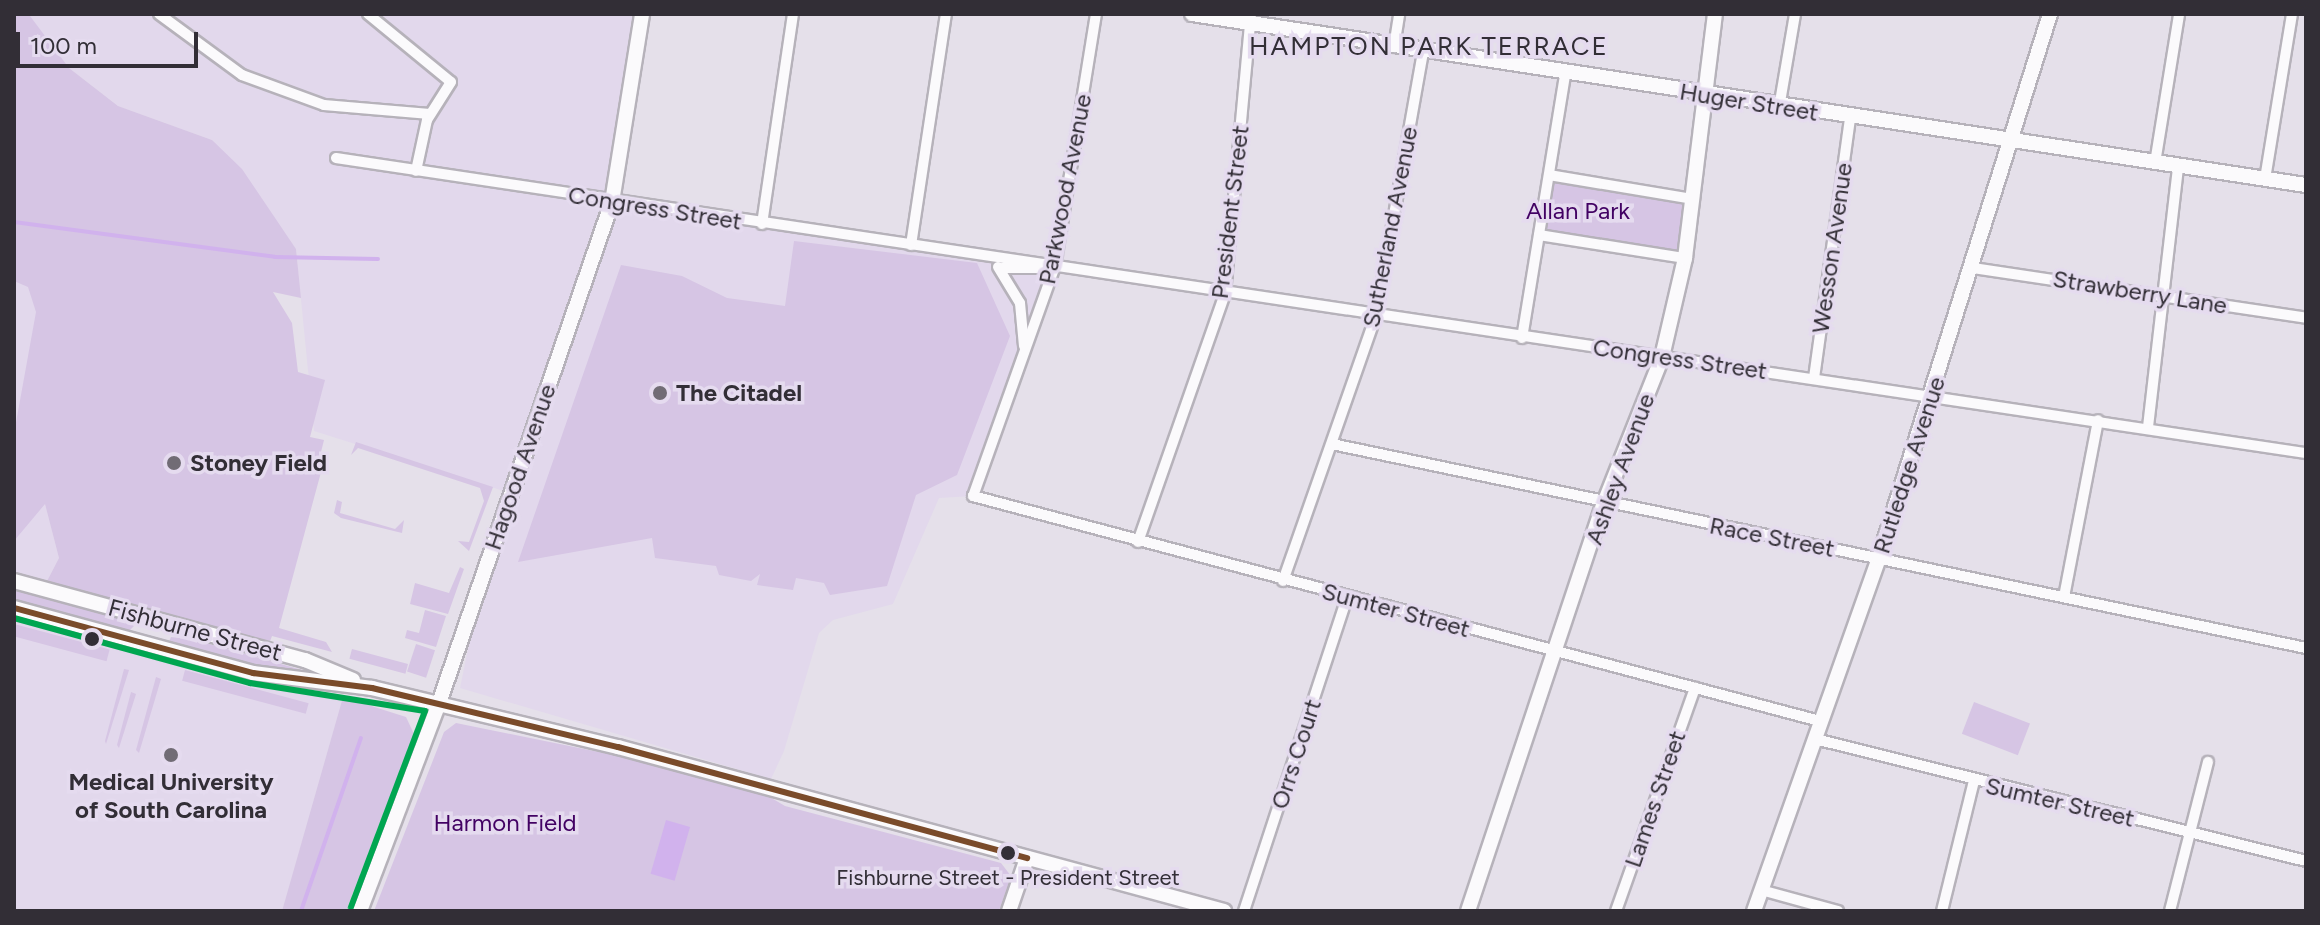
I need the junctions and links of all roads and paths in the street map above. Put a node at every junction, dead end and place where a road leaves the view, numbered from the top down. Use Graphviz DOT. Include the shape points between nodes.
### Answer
graph roads {
  1 [pos="159,14"];
  2 [pos="368,14"];
  3 [pos="642,14"];
  4 [pos="793,14"];
  5 [pos="946,14"];
  6 [pos="1096,14"];
  7 [pos="1192,14"];
  8 [pos="1399,14"];
  9 [pos="1715,14"];
  10 [pos="1795,14"];
  11 [pos="2050,14"];
  12 [pos="2179,14"];
  13 [pos="2292,14"];
  14 [pos="1251,18"];
  15 [pos="1394,47"];
  16 [pos="1423,52"];
  17 [pos="1565,75"];
  18 [pos="1705,95"];
  19 [pos="1779,108"];
  20 [pos="430,114"];
  21 [pos="1850,118"];
  22 [pos="2012,142"];
  23 [pos="336,158"];
  24 [pos="2155,163"];
  25 [pos="2178,167"];
  26 [pos="416,171"];
  27 [pos="1549,175"];
  28 [pos="2265,179"];
  29 [pos="2306,185"];
  30 [pos="1692,199"];
  31 [pos="612,202"];
  32 [pos="762,224"];
  33 [pos="1539,235"];
  34 [pos="911,245"];
  35 [pos="975,254"];
  36 [pos="1685,258"];
  37 [pos="1055,266"];
  38 [pos="998,267"];
  39 [pos="1973,268"];
  40 [pos="1225,294"];
  41 [pos="2162,295"];
  42 [pos="1376,316"];
  43 [pos="2306,318"];
  44 [pos="1522,338"];
  45 [pos="1024,354"];
  46 [pos="1662,357"];
  47 [pos="1814,378"];
  48 [pos="1932,397"];
  49 [pos="2098,420"];
  50 [pos="2148,427"];
  51 [pos="1332,444"];
  52 [pos="2306,453"];
  53 [pos="973,496"];
  54 [pos="1604,503"];
  55 [pos="1138,542"];
  56 [pos="1879,558"];
  57 [pos="14,581"];
  58 [pos="1283,581"];
  59 [pos="2064,597"];
  60 [pos="1347,598"];
  61 [pos="14,608"];
  62 [pos="156,620"];
  63 [pos="150,645"];
  64 [pos="2306,648"];
  65 [pos="1557,652"];
  66 [pos="372,688"];
  67 [pos="1695,688"];
  68 [pos="439,703"];
  69 [pos="1820,721"];
  70 [pos="1815,739"];
  71 [pos="2208,762"];
  72 [pos="1974,781"];
  73 [pos="2189,833"];
  74 [pos="1027,858"];
  75 [pos="2306,861"];
  76 [pos="1761,890"];
  77 [pos="360,911"];
  78 [pos="1009,911"];
  79 [pos="1224,911"];
  80 [pos="1244,911"];
  81 [pos="1468,911"];
  82 [pos="1616,911"];
  83 [pos="1754,911"];
  84 [pos="1838,911"];
  85 [pos="1942,911"];
  86 [pos="2170,911"];
  1 -- 20 [label="street" via="242,75 324,105"];
  2 -- 20 [label="street" via="451,82"];
  3 -- 31 [label="street, Hagood Avenue"];
  4 -- 32 [label="street"];
  5 -- 34 [label="street"];
  6 -- 37 [label="street, Parkwood Avenue"];
  7 -- 14 [label="street, Huger Street"];
  8 -- 15 [label="street"];
  9 -- 18 [label="street, Ashley Avenue"];
  10 -- 19 [label="street"];
  11 -- 22 [label="street, Rutledge Avenue"];
  12 -- 24 [label="street"];
  13 -- 28 [label="street"];
  14 -- 15 [label="street, Huger Street"];
  14 -- 40 [label="street, President Street"];
  15 -- 16 [label="street, Huger Street"];
  16 -- 17 [label="street, Huger Street"];
  16 -- 42 [label="street, Sutherland Avenue"];
  17 -- 18 [label="street, Huger Street"];
  17 -- 27 [label="street"];
  18 -- 19 [label="street, Huger Street"];
  18 -- 30 [label="street, Ashley Avenue"];
  19 -- 21 [label="street, Huger Street"];
  20 -- 26 [label="street"];
  21 -- 22 [label="street, Huger Street"];
  21 -- 47 [label="street, Wesson Avenue"];
  22 -- 24 [label="street, Huger Street"];
  22 -- 39 [label="street, Rutledge Avenue"];
  23 -- 26 [label="street, Congress Street"];
  24 -- 25 [label="street, Huger Street"];
  25 -- 28 [label="street, Huger Street"];
  25 -- 41 [label="street"];
  26 -- 31 [label="street, Congress Street"];
  27 -- 30 [label="street"];
  27 -- 33 [label="street"];
  28 -- 29 [label="street, Huger Street"];
  30 -- 36 [label="street, Ashley Avenue"];
  31 -- 32 [label="street, Congress Street"];
  31 -- 68 [label="street, Hagood Avenue"];
  32 -- 34 [label="street, Congress Street"];
  33 -- 36 [label="street"];
  33 -- 44 [label="street"];
  34 -- 35 [label="street, Congress Street"];
  35 -- 37 [label="street, Congress Street"];
  35 -- 38 [label="street, Congress Street"];
  36 -- 46 [label="street, Ashley Avenue"];
  37 -- 38 [label="street, Congress Street" via="1023,272"];
  37 -- 40 [label="street, Congress Street"];
  37 -- 45 [label="street, Parkwood Avenue"];
  38 -- 45 [label="street" via="1020,303"];
  39 -- 41 [label="street, Strawberry Lane"];
  39 -- 48 [label="street, Rutledge Avenue"];
  40 -- 42 [label="street, Congress Street"];
  40 -- 55 [label="street, President Street"];
  41 -- 43 [label="street, Strawberry Lane"];
  41 -- 50 [label="street"];
  42 -- 44 [label="street, Congress Street"];
  42 -- 51 [label="street, Sutherland Avenue"];
  44 -- 46 [label="street, Congress Street"];
  45 -- 53 [label="street, Parkwood Avenue"];
  46 -- 47 [label="street, Congress Street"];
  46 -- 54 [label="street, Ashley Avenue"];
  47 -- 48 [label="street, Congress Street"];
  48 -- 49 [label="street, Congress Street"];
  48 -- 56 [label="street, Rutledge Avenue"];
  49 -- 50 [label="street, Congress Street"];
  49 -- 59 [label="street"];
  50 -- 52 [label="street, Congress Street"];
  51 -- 54 [label="street, Race Street"];
  51 -- 58 [label="street, Sutherland Avenue"];
  53 -- 55 [label="street, Sumter Street"];
  54 -- 56 [label="street, Race Street"];
  54 -- 65 [label="street, Ashley Avenue"];
  55 -- 58 [label="street, Sumter Street"];
  56 -- 59 [label="street, Race Street"];
  56 -- 69 [label="street, Rutledge Avenue"];
  57 -- 62 [label="street, Fishburne Street"];
  58 -- 60 [label="street, Sumter Street"];
  59 -- 64 [label="street, Race Street"];
  60 -- 65 [label="street, Sumter Street"];
  60 -- 80 [label="street, Orrs Court"];
  61 -- 63 [label="street, Fishburne Street"];
  62 -- 63 [label="street"];
  62 -- 66 [label="street, Fishburne Street" via="305,660"];
  63 -- 66 [label="street, Fishburne Street" via="253,673"];
  65 -- 67 [label="street, Sumter Street"];
  65 -- 81 [label="street, Ashley Avenue"];
  66 -- 68 [label="street, Fishburne Street"];
  67 -- 69 [label="street, Sumter Street"];
  67 -- 82 [label="street, Lames Street"];
  68 -- 74 [label="street, Fishburne Street"];
  68 -- 77 [label="street, Hagood Avenue"];
  69 -- 70 [label="street, Rutledge Avenue"];
  70 -- 72 [label="street, Sumter Street"];
  70 -- 76 [label="street, Rutledge Avenue"];
  71 -- 73 [label="street"];
  72 -- 73 [label="street, Sumter Street"];
  72 -- 85 [label="street"];
  73 -- 75 [label="street, Sumter Street"];
  73 -- 86 [label="street"];
  74 -- 78 [label="street"];
  74 -- 79 [label="street, Fishburne Street"];
  76 -- 83 [label="street, Rutledge Avenue"];
  76 -- 84 [label="street"];
}
